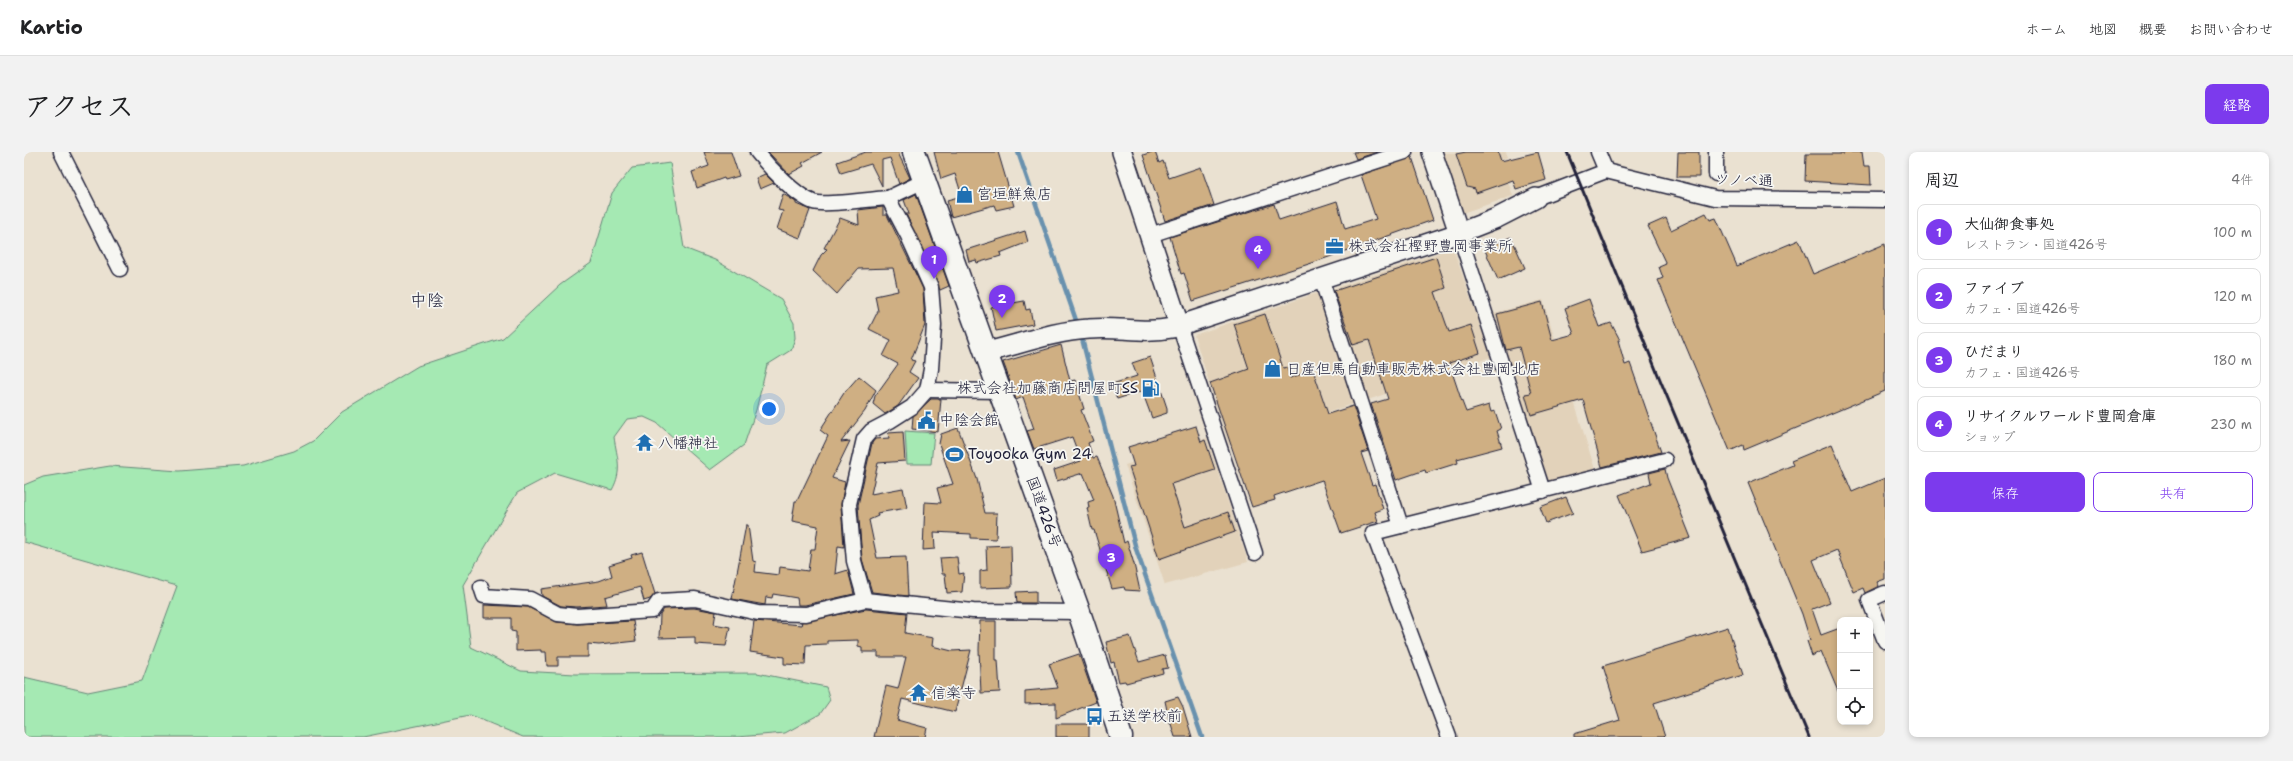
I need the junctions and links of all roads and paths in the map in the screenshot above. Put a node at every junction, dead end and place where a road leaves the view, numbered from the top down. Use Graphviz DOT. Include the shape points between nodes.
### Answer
graph roads {
  1 [pos="61,152"];
  2 [pos="757,152"];
  3 [pos="914,152"];
  4 [pos="1122,152"];
  5 [pos="1405,152"];
  6 [pos="1432,152"];
  7 [pos="1598,152"];
  8 [pos="1716,152"];
  9 [pos="1606,171"];
  10 [pos="1716,174"];
  11 [pos="924,181"];
  12 [pos="888,198"];
  13 [pos="1536,198"];
  14 [pos="1885,200"];
  15 [pos="1459,233"];
  16 [pos="1150,235"];
  17 [pos="120,269"];
  18 [pos="1321,278"];
  19 [pos="1180,325"];
  20 [pos="987,352"];
  21 [pos="927,390"];
  22 [pos="1001,391"];
  23 [pos="1665,460"];
  24 [pos="1543,491"];
  25 [pos="1401,526"];
  26 [pos="1255,553"];
  27 [pos="481,587"];
  28 [pos="1885,593"];
  29 [pos="865,600"];
  30 [pos="1079,612"];
  31 [pos="1885,641"];
  32 [pos="1121,737"];
  33 [pos="1449,737"];
  1 -- 17 [label="street"];
  2 -- 12 [label="street" via="791,186 813,202"];
  3 -- 11 [label="highway, 国道426号"];
  4 -- 16 [label="street"];
  5 -- 16 [label="street"];
  6 -- 15 [label="street"];
  7 -- 9 [label="street"];
  8 -- 10 [label="street"];
  9 -- 13 [label="street"];
  9 -- 14 [label="street, ツノベ通" via="1715,198"];
  11 -- 12 [label="street"];
  11 -- 20 [label="highway, 国道426号"];
  12 -- 21 [label="street" via="932,287 934,325"];
  13 -- 15 [label="street" via="1497,218"];
  15 -- 18 [label="street"];
  15 -- 24 [label="street"];
  16 -- 19 [label="street"];
  18 -- 19 [label="street"];
  18 -- 25 [label="street"];
  19 -- 20 [label="street" via="1147,332 1105,328 1078,330"];
  19 -- 26 [label="street"];
  20 -- 22 [label="highway, 国道426号"];
  21 -- 22 [label="street"];
  21 -- 29 [label="street" via="912,407 871,431 864,439 849,504 854,562"];
  22 -- 30 [label="highway, 国道426号"];
  23 -- 24 [label="street"];
  24 -- 25 [label="street"];
  25 -- 33 [label="street" via="1373,533"];
  27 -- 29 [label="street" via="484,596 530,599 558,614 578,616 652,611 660,601 695,599 745,611 806,614"];
  28 -- 31 [label="street" via="1869,600"];
  29 -- 30 [label="street" via="973,611"];
  30 -- 32 [label="highway, 国道426号"];
}
